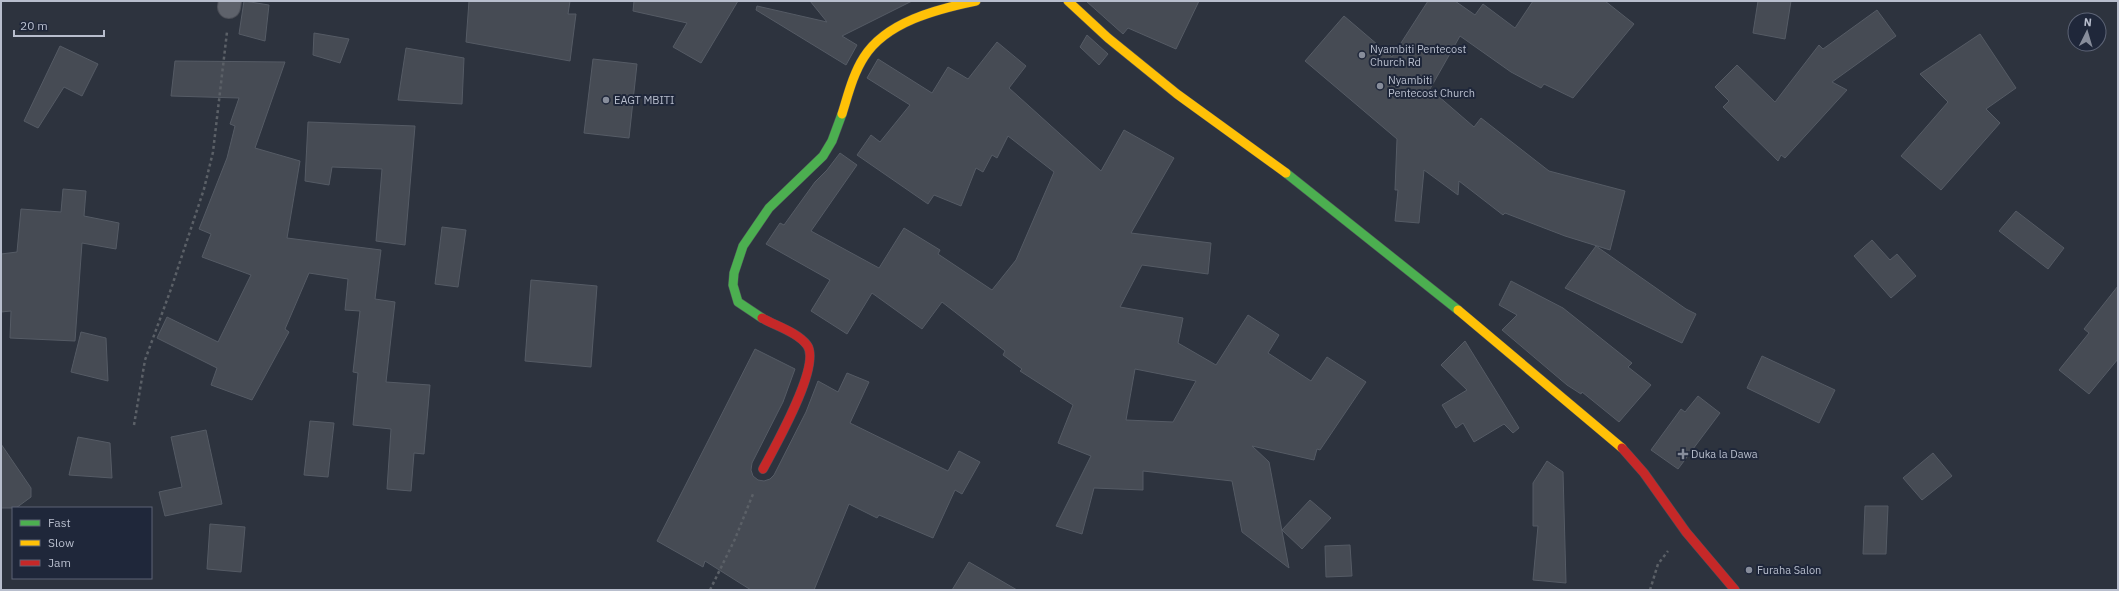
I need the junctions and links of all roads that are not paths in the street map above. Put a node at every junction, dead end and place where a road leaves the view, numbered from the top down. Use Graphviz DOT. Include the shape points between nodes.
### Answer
graph roads {
  1 [pos="976,1"];
  2 [pos="1068,1"];
  3 [pos="763,469"];
  4 [pos="1735,590"];
  1 -- 3 [label="street" via="957,4 883,36 861,59 843,116 832,141 815,167 787,190 762,216 746,242 735,268 733,285 738,302 799,337 809,347 811,362 804,387"];
  2 -- 4 [label="street" via="1108,38 1177,94 1270,160 1423,280 1620,446 1644,473 1686,532"];
}
